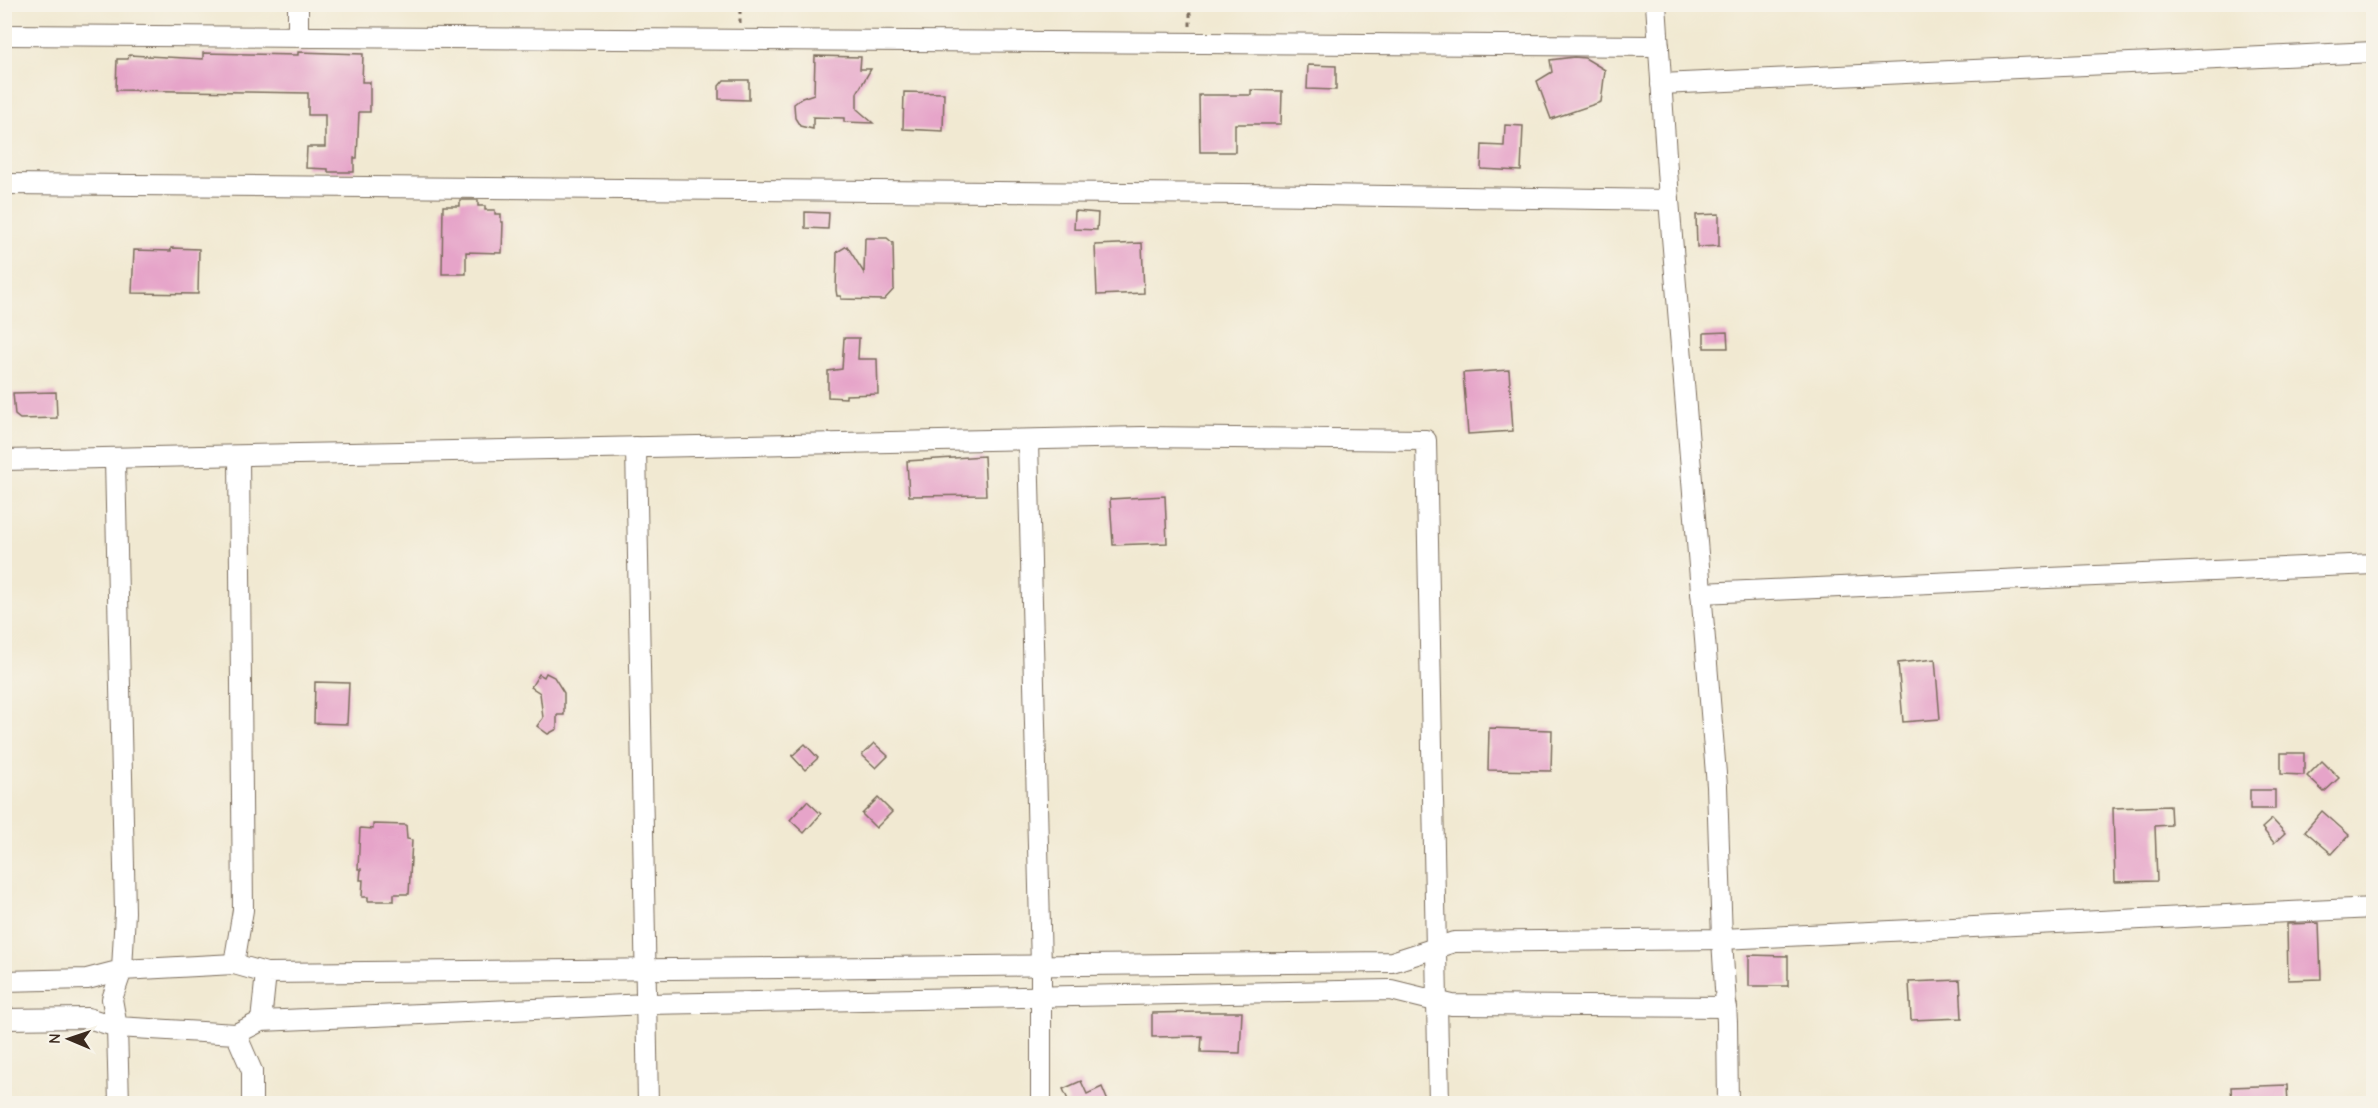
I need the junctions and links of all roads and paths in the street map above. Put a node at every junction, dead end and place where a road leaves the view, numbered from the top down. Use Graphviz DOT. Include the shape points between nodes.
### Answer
graph roads {
  1 [pos="298,4"];
  2 [pos="1656,4"];
  3 [pos="4,34"];
  4 [pos="298,36"];
  5 [pos="1659,46"];
  6 [pos="2373,52"];
  7 [pos="1661,84"];
  8 [pos="4,184"];
  9 [pos="1668,200"];
  10 [pos="1028,441"];
  11 [pos="636,447"];
  12 [pos="239,456"];
  13 [pos="4,460"];
  14 [pos="115,460"];
  15 [pos="2373,564"];
  16 [pos="1701,593"];
  17 [pos="2373,908"];
  18 [pos="1722,939"];
  19 [pos="1437,946"];
  20 [pos="234,964"];
  21 [pos="1041,967"];
  22 [pos="122,970"];
  23 [pos="647,970"];
  24 [pos="266,973"];
  25 [pos="4,981"];
  26 [pos="1041,998"];
  27 [pos="1437,1003"];
  28 [pos="646,1004"];
  29 [pos="1726,1006"];
  30 [pos="4,1019"];
  31 [pos="261,1021"];
  32 [pos="117,1027"];
  33 [pos="236,1034"];
  34 [pos="119,1104"];
  35 [pos="252,1104"];
  36 [pos="648,1104"];
  37 [pos="1041,1104"];
  38 [pos="1439,1104"];
  39 [pos="1728,1104"];
  1 -- 4 [label="street"];
  2 -- 5 [label="street"];
  3 -- 4 [label="street"];
  4 -- 5 [label="street"];
  5 -- 7 [label="street"];
  6 -- 7 [label="street"];
  7 -- 9 [label="street"];
  8 -- 9 [label="street"];
  9 -- 16 [label="street"];
  10 -- 11 [label="street"];
  10 -- 19 [label="street" via="1142,437 1426,440"];
  10 -- 21 [label="street"];
  11 -- 12 [label="street"];
  11 -- 23 [label="street"];
  12 -- 14 [label="street"];
  12 -- 20 [label="street" via="243,910"];
  13 -- 14 [label="street"];
  14 -- 22 [label="street" via="125,912"];
  15 -- 16 [label="street"];
  16 -- 18 [label="street" via="1717,786"];
  17 -- 18 [label="street"];
  18 -- 19 [label="street" via="1454,942"];
  18 -- 29 [label="street"];
  19 -- 21 [label="street" via="1392,962"];
  19 -- 27 [label="street"];
  20 -- 22 [label="street"];
  20 -- 24 [label="street"];
  21 -- 23 [label="street"];
  21 -- 26 [label="street"];
  22 -- 25 [label="street" via="87,979"];
  22 -- 32 [label="street" via="112,999"];
  23 -- 24 [label="street"];
  23 -- 28 [label="street"];
  24 -- 31 [label="street"];
  26 -- 27 [label="street" via="1391,990"];
  26 -- 28 [label="street"];
  26 -- 37 [label="street"];
  27 -- 29 [label="street"];
  27 -- 38 [label="street"];
  28 -- 31 [label="street"];
  28 -- 36 [label="street"];
  29 -- 39 [label="street"];
  30 -- 32 [label="street" via="88,1018"];
  31 -- 33 [label="street"];
  32 -- 33 [label="street"];
  32 -- 34 [label="street"];
  33 -- 35 [label="street" via="252,1071"];
}
